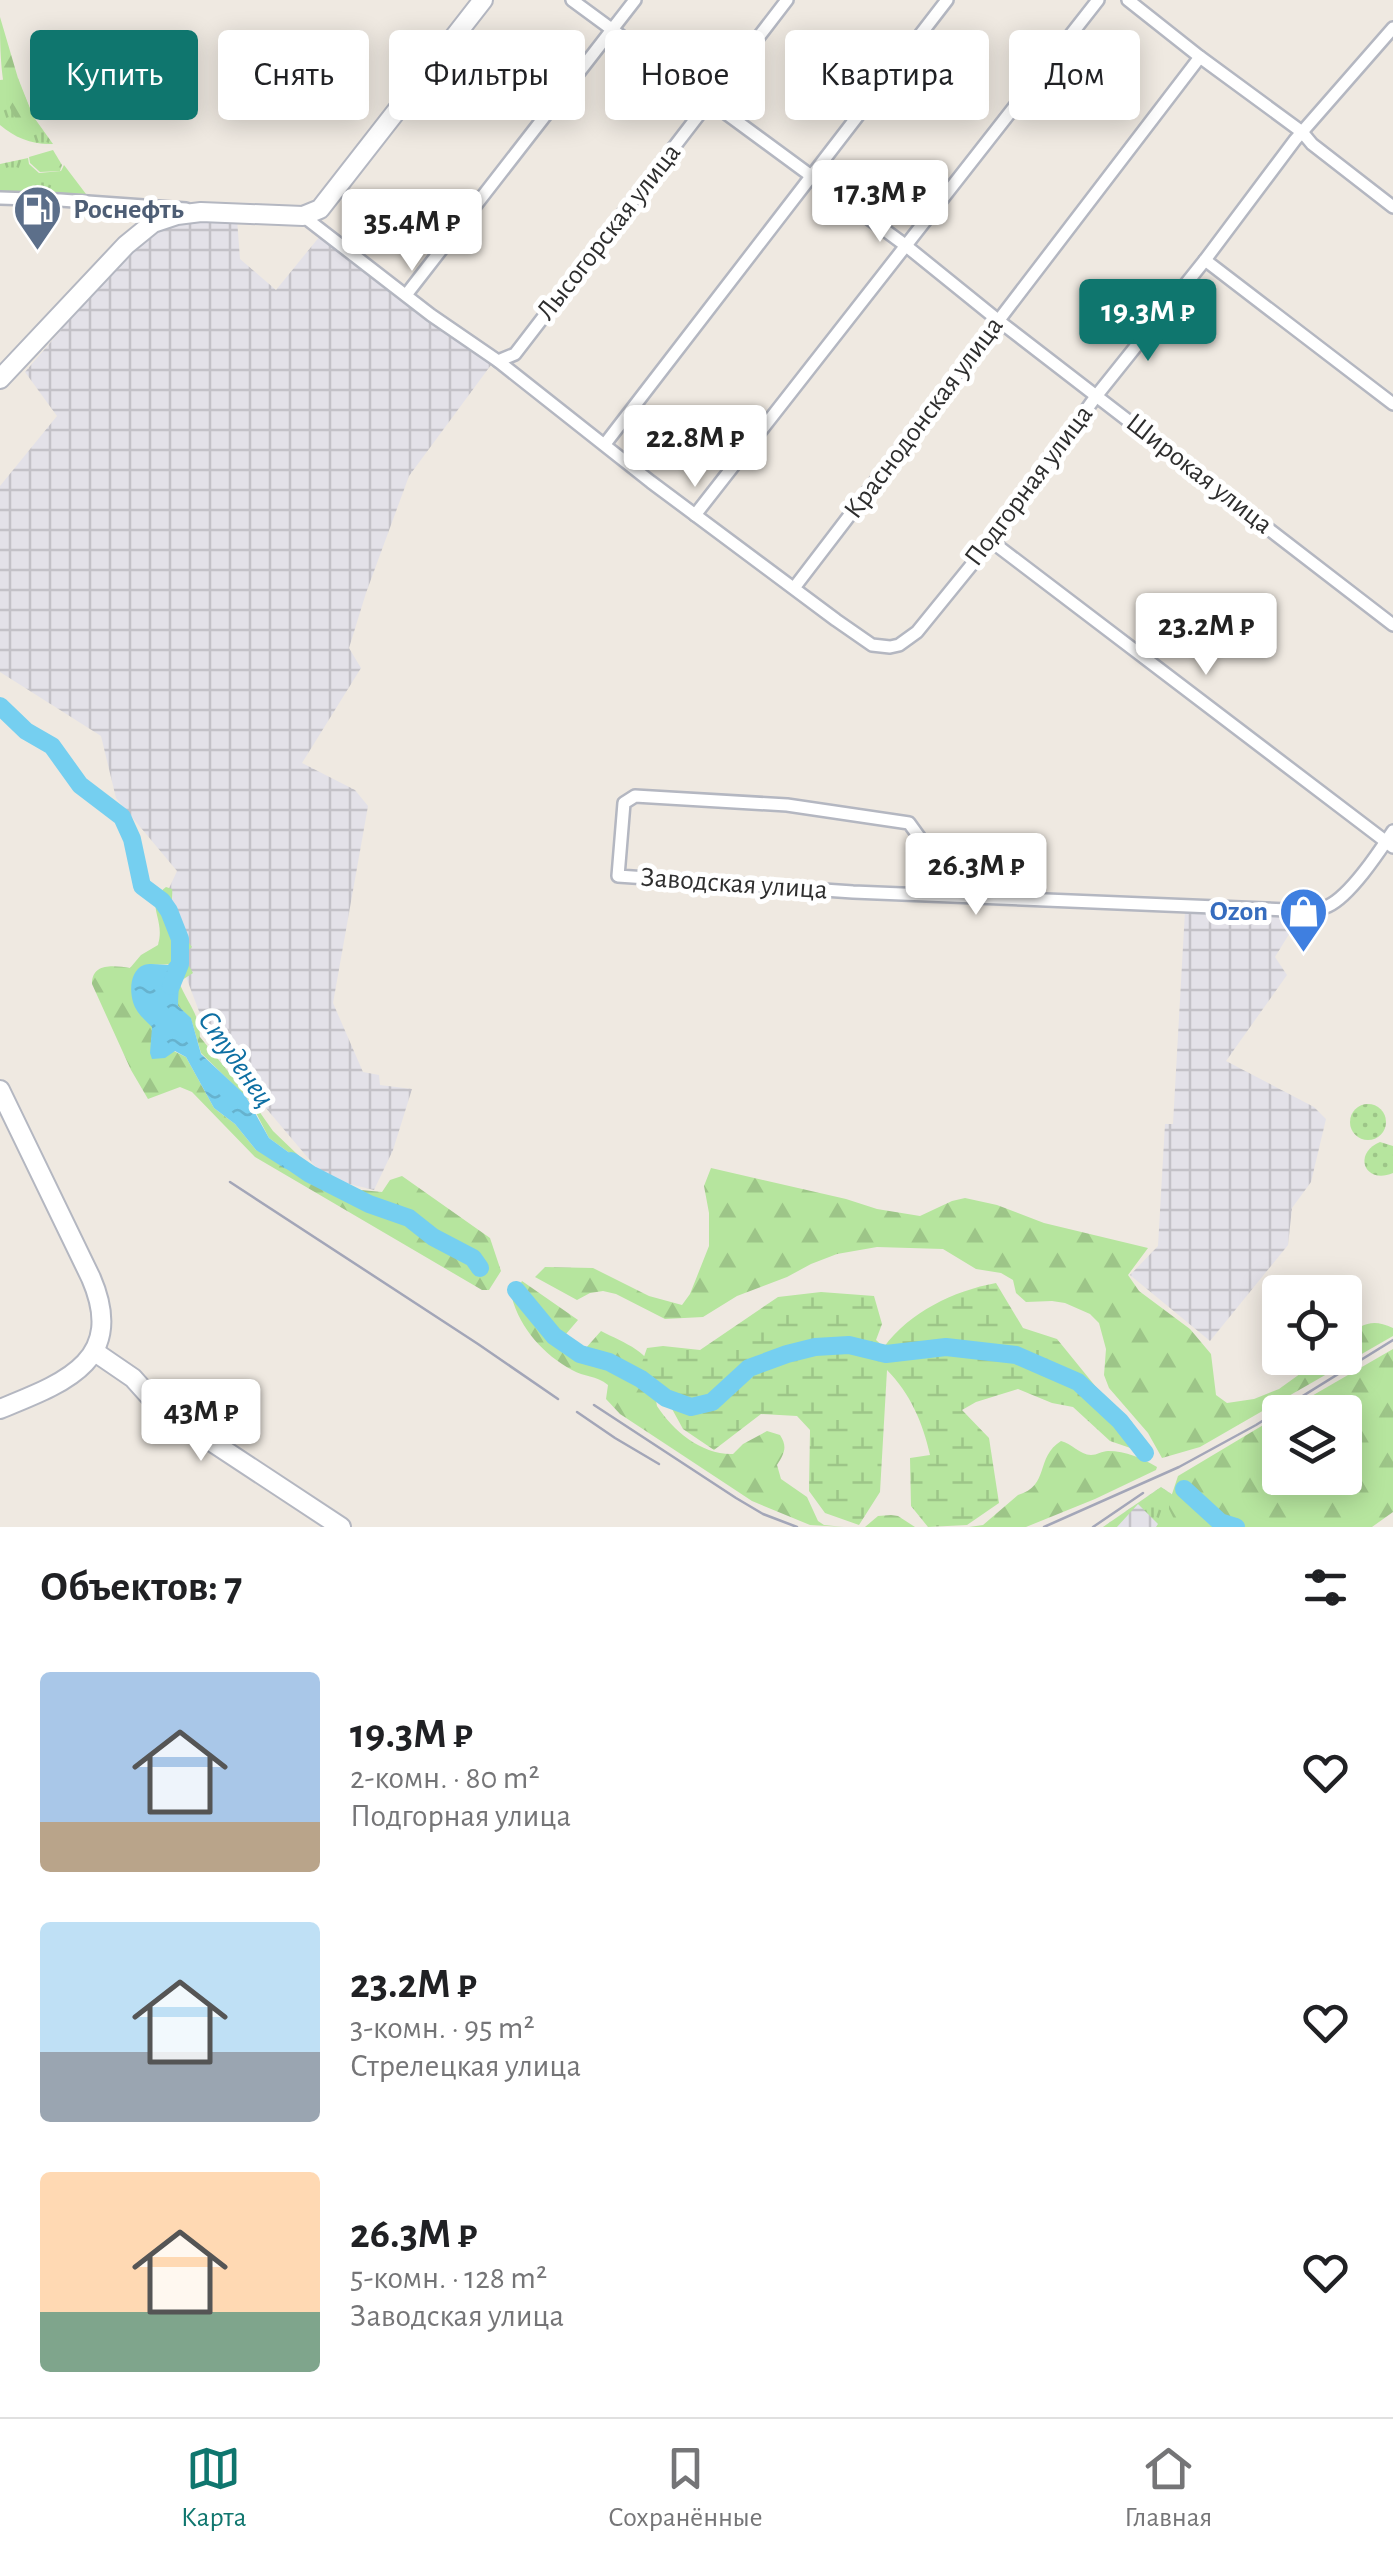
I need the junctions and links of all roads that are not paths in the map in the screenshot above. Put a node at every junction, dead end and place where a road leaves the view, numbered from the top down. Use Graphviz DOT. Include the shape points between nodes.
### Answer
graph roads {
  1 [pos="483,0"];
  2 [pos="572,0"];
  3 [pos="635,0"];
  4 [pos="788,0"];
  5 [pos="948,0"];
  6 [pos="1098,0"];
  7 [pos="1128,0"];
  8 [pos="1393,28"];
  9 [pos="612,29"];
  10 [pos="765,30"];
  11 [pos="1200,57"];
  12 [pos="695,120"];
  13 [pos="735,120"];
  14 [pos="1302,132"];
  15 [pos="812,178"];
  16 [pos="0,198"];
  17 [pos="1393,207"];
  18 [pos="215,212"];
  19 [pos="303,216"];
  20 [pos="905,245"];
  21 [pos="1205,260"];
  22 [pos="406,295"];
  23 [pos="999,320"];
  24 [pos="498,361"];
  25 [pos="0,379"];
  26 [pos="1097,395"];
  27 [pos="1393,404"];
  28 [pos="605,444"];
  29 [pos="694,515"];
  30 [pos="991,541"];
  31 [pos="794,588"];
  32 [pos="1393,625"];
  33 [pos="1391,840"];
  34 [pos="947,896"];
  35 [pos="0,1090"];
  36 [pos="95,1352"];
  37 [pos="0,1410"];
  38 [pos="341,1527"];
  1 -- 19 [label="main road" via="325,203"];
  2 -- 9 [label="street, Широкая улица"];
  3 -- 9 [label="street"];
  4 -- 10 [label="street, Лысогорская улица"];
  5 -- 15 [label="street"];
  6 -- 20 [label="street"];
  7 -- 11 [label="street"];
  8 -- 14 [label="street, Подгорная улица"];
  9 -- 22 [label="street"];
  11 -- 14 [label="street"];
  11 -- 23 [label="street, Краснодонская улица"];
  12 -- 24 [label="street, Лысогорская улица" via="514,354"];
  13 -- 15 [label="street, Широкая улица"];
  14 -- 17 [label="street"];
  14 -- 21 [label="street, Подгорная улица"];
  15 -- 20 [label="street, Широкая улица"];
  15 -- 28 [label="street"];
  16 -- 18 [label="street"];
  18 -- 19 [label="main road"];
  18 -- 25 [label="main road" via="167,217 137,235"];
  19 -- 22 [label="street"];
  20 -- 23 [label="street, Широкая улица"];
  20 -- 29 [label="street"];
  21 -- 26 [label="street, Подгорная улица"];
  21 -- 27 [label="street"];
  22 -- 24 [label="street"];
  23 -- 26 [label="street, Широкая улица"];
  23 -- 31 [label="street, Краснодонская улица"];
  24 -- 28 [label="street"];
  26 -- 30 [label="street, Подгорная улица"];
  26 -- 32 [label="street, Широкая улица"];
  28 -- 29 [label="street"];
  29 -- 31 [label="street"];
  30 -- 31 [label="street, Подгорная улица" via="900,644 864,641"];
  30 -- 33 [label="street"];
  33 -- 34 [label="street, Заводская улица" via="1328,906 1300,911"];
  34 -- 34 [label="street, Заводская улица" via="618,876 624,803 635,796 787,805 909,823 936,847"];
  35 -- 36 [label="main road" via="97,1292"];
  36 -- 37 [label="main road" via="73,1374"];
  36 -- 38 [label="main road" via="133,1378 159,1408"];
}
